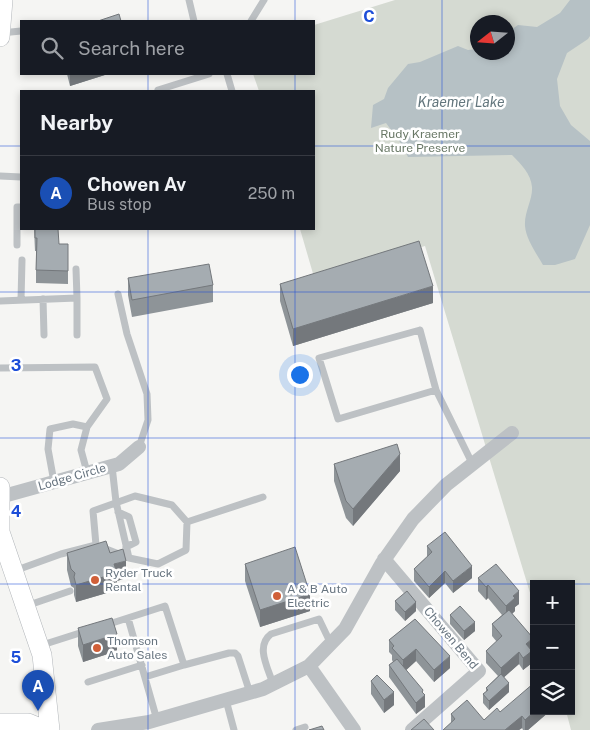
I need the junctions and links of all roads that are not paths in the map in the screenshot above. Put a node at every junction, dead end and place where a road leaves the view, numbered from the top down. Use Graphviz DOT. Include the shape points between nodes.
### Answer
graph roads {
  1 [pos="3,0"];
  2 [pos="189,0"];
  3 [pos="264,0"];
  4 [pos="194,20"];
  5 [pos="252,20"];
  6 [pos="20,31"];
  7 [pos="0,33"];
  8 [pos="0,37"];
  9 [pos="206,75"];
  10 [pos="227,75"];
  11 [pos="158,90"];
  12 [pos="232,90"];
  13 [pos="0,176"];
  14 [pos="20,176"];
  15 [pos="20,207"];
  16 [pos="17,245"];
  17 [pos="22,260"];
  18 [pos="76,270"];
  19 [pos="118,294"];
  20 [pos="77,298"];
  21 [pos="43,299"];
  22 [pos="21,300"];
  23 [pos="0,301"];
  24 [pos="44,334"];
  25 [pos="77,335"];
  26 [pos="0,368"];
  27 [pos="436,390"];
  28 [pos="87,427"];
  29 [pos="512,433"];
  30 [pos="139,447"];
  31 [pos="472,463"];
  32 [pos="112,466"];
  33 [pos="88,472"];
  34 [pos="54,482"];
  35 [pos="0,487"];
  36 [pos="0,497"];
  37 [pos="264,498"];
  38 [pos="116,502"];
  39 [pos="118,512"];
  40 [pos="187,522"];
  41 [pos="96,545"];
  42 [pos="126,548"];
  43 [pos="129,558"];
  44 [pos="384,559"];
  45 [pos="13,571"];
  46 [pos="70,591"];
  47 [pos="25,606"];
  48 [pos="128,618"];
  49 [pos="101,626"];
  50 [pos="92,629"];
  51 [pos="331,644"];
  52 [pos="39,646"];
  53 [pos="184,665"];
  54 [pos="142,666"];
  55 [pos="309,666"];
  56 [pos="145,677"];
  57 [pos="88,682"];
  58 [pos="273,684"];
  59 [pos="250,693"];
  60 [pos="226,700"];
  61 [pos="157,720"];
  62 [pos="0,724"];
  63 [pos="305,727"];
  64 [pos="124,728"];
  65 [pos="45,730"];
  66 [pos="50,730"];
  67 [pos="98,730"];
  68 [pos="234,730"];
  69 [pos="296,730"];
  70 [pos="354,730"];
  71 [pos="412,730"];
  1 -- 7 [label="street"];
  2 -- 4 [label="lane"];
  3 -- 5 [label="lane"];
  6 -- 7 [label="lane"];
  7 -- 8 [label="street"];
  9 -- 11 [label="lane"];
  10 -- 12 [label="lane"];
  13 -- 14 [label="lane"];
  15 -- 16 [label="lane" via="17,207"];
  17 -- 22 [label="lane"];
  18 -- 20 [label="lane"];
  19 -- 30 [label="lane" via="126,334 147,394 148,420"];
  20 -- 21 [label="lane"];
  20 -- 25 [label="lane"];
  21 -- 22 [label="lane"];
  21 -- 24 [label="lane"];
  22 -- 23 [label="lane"];
  26 -- 28 [label="lane" via="95,367 107,398"];
  27 -- 27 [label="lane" via="338,419 319,358 420,330"];
  27 -- 31 [label="lane"];
  28 -- 33 [label="lane" via="81,450"];
  28 -- 34 [label="lane" via="73,424 50,429 48,450"];
  29 -- 31 [label="street"];
  30 -- 32 [label="street, Lodge Circle" via="120,464"];
  31 -- 44 [label="street" via="413,519"];
  32 -- 33 [label="street, Lodge Circle"];
  32 -- 38 [label="lane"];
  33 -- 34 [label="street, Lodge Circle"];
  34 -- 36 [label="street, Lodge Circle"];
  35 -- 36 [label="street"];
  36 -- 45 [label="street" via="0,532"];
  37 -- 40 [label="lane"];
  38 -- 39 [label="lane"];
  38 -- 40 [label="lane" via="135,496 172,506"];
  38 -- 41 [label="lane" via="93,511"];
  39 -- 42 [label="lane"];
  39 -- 42 [label="lane" via="129,517 136,542"];
  40 -- 43 [label="lane" via="186,550 158,564"];
  41 -- 43 [label="lane"];
  41 -- 45 [label="lane"];
  42 -- 43 [label="lane"];
  44 -- 51 [label="street" via="345,629"];
  44 -- 71 [label="street, Chowen Bend" via="479,671"];
  45 -- 47 [label="street"];
  46 -- 47 [label="lane"];
  47 -- 52 [label="street"];
  48 -- 49 [label="lane"];
  48 -- 53 [label="lane" via="164,606"];
  48 -- 54 [label="lane"];
  50 -- 52 [label="lane"];
  51 -- 55 [label="street"];
  51 -- 58 [label="lane" via="319,619 271,634 263,643 263,654"];
  52 -- 66 [label="street"];
  53 -- 56 [label="lane"];
  53 -- 59 [label="lane" via="235,653"];
  54 -- 56 [label="lane"];
  54 -- 57 [label="lane"];
  55 -- 58 [label="street"];
  55 -- 70 [label="street"];
  56 -- 61 [label="lane"];
  58 -- 59 [label="street"];
  59 -- 60 [label="street"];
  60 -- 61 [label="street"];
  60 -- 68 [label="lane"];
  61 -- 64 [label="street"];
  62 -- 65 [label="street" via="28,723"];
  63 -- 69 [label="lane"];
  64 -- 67 [label="street"];
}
